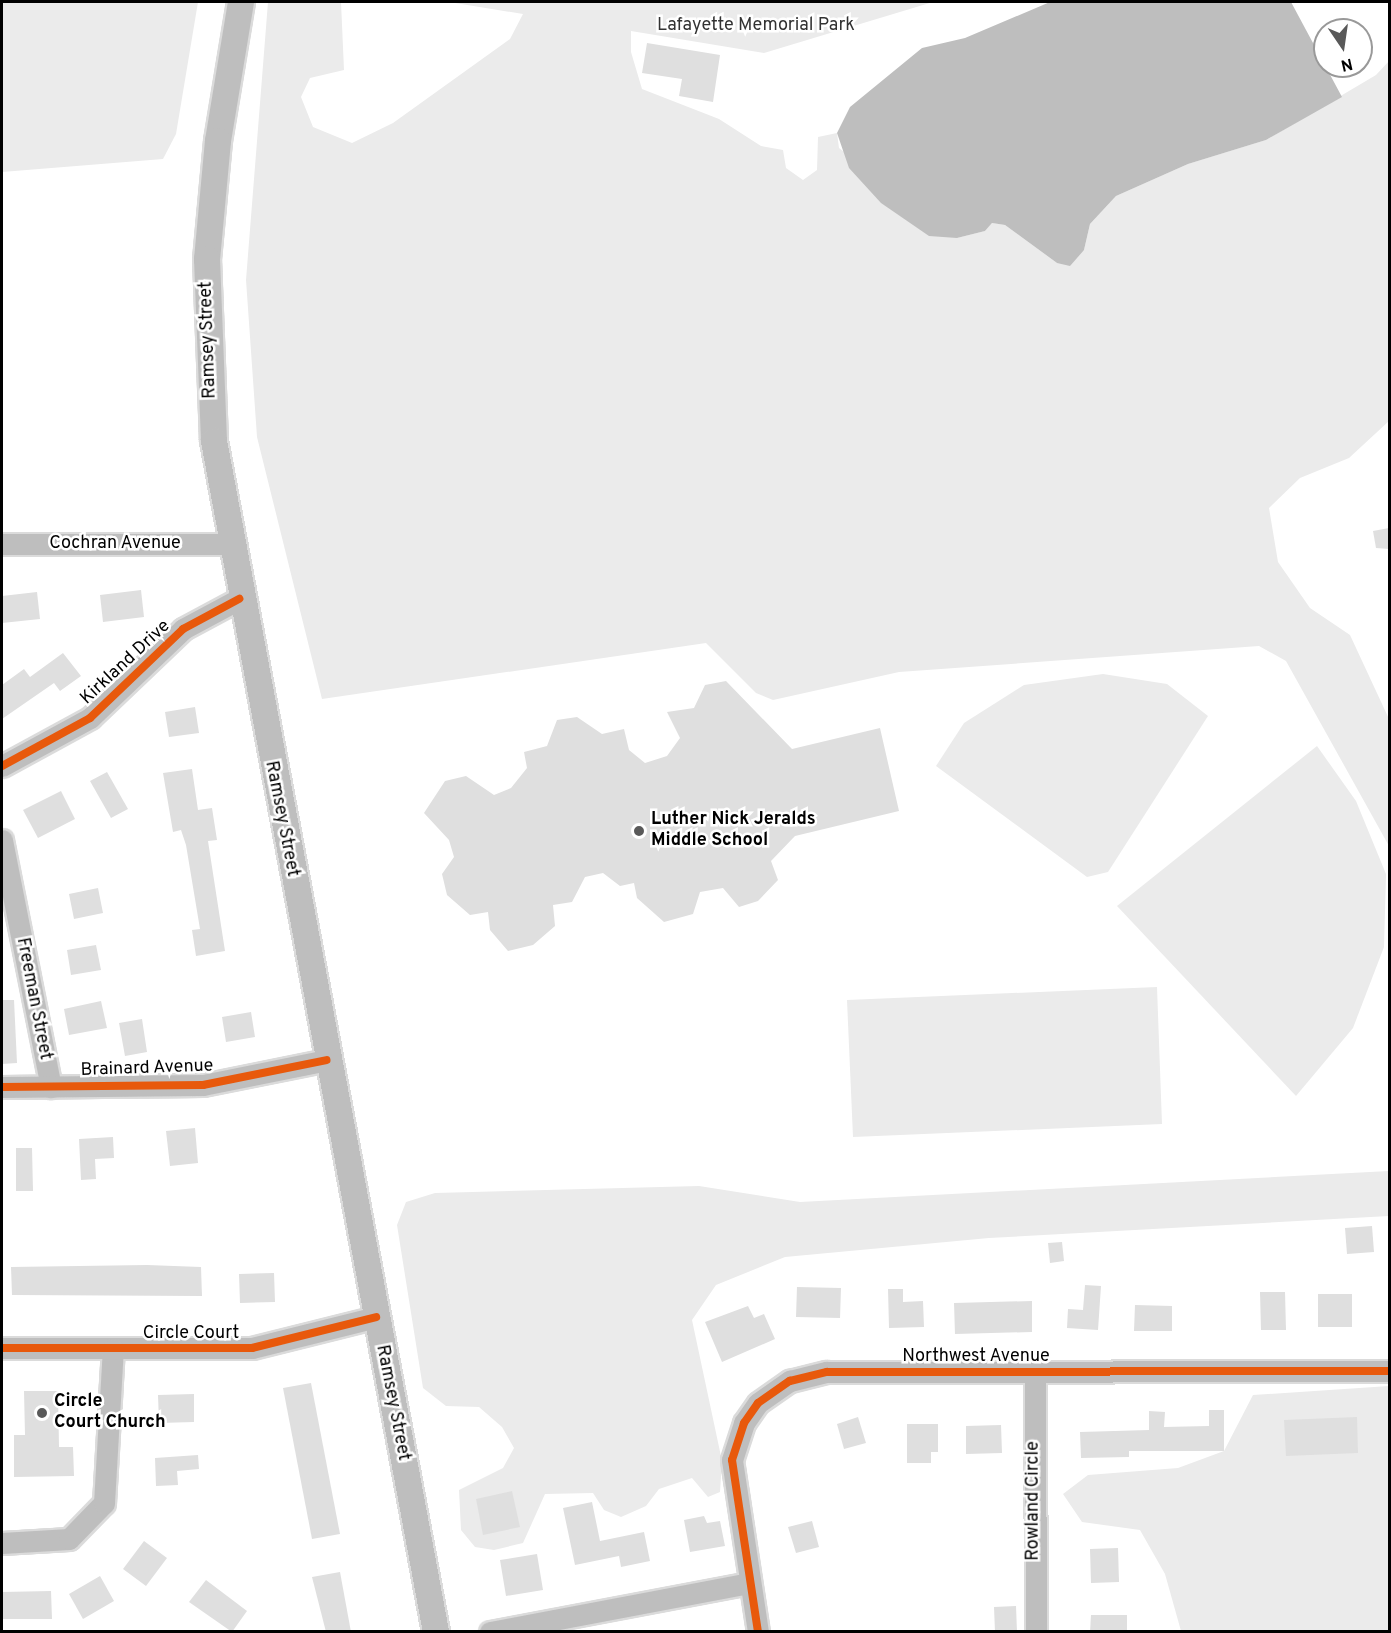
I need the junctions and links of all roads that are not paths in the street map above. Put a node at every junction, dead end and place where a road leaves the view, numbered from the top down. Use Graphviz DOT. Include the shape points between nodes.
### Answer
graph roads {
  1 [pos="241,2"];
  2 [pos="2,544"];
  3 [pos="229,544"];
  4 [pos="239,599"];
  5 [pos="2,766"];
  6 [pos="2,840"];
  7 [pos="327,1060"];
  8 [pos="51,1087"];
  9 [pos="2,1088"];
  10 [pos="376,1317"];
  11 [pos="2,1348"];
  12 [pos="113,1349"];
  13 [pos="1035,1371"];
  14 [pos="1389,1371"];
  15 [pos="2,1543"];
  16 [pos="749,1583"];
  17 [pos="436,1632"];
  18 [pos="490,1632"];
  19 [pos="758,1632"];
  20 [pos="1036,1632"];
  1 -- 3 [label="main road, Ramsey Street" via="218,141 207,259 209,382"];
  2 -- 3 [label="street, Cochran Avenue"];
  3 -- 4 [label="main road, Ramsey Street"];
  4 -- 5 [label="street, Kirkland Drive" via="183,629 90,718"];
  4 -- 7 [label="main road, Ramsey Street"];
  6 -- 8 [label="street, Freeman Street"];
  7 -- 8 [label="street, Brainard Avenue" via="203,1085"];
  7 -- 10 [label="main road, Ramsey Street"];
  8 -- 9 [label="street, Brainard Avenue"];
  10 -- 12 [label="street, Circle Court" via="252,1348"];
  10 -- 17 [label="main road, Ramsey Street"];
  11 -- 12 [label="street, Circle Court"];
  12 -- 15 [label="street" via="104,1503 69,1539"];
  13 -- 14 [label="street, Northwest Avenue"];
  13 -- 16 [label="street, Northwest Avenue" via="827,1372 796,1379 768,1394 744,1423 732,1460"];
  13 -- 20 [label="street, Rowland Circle"];
  16 -- 18 [label="street"];
  16 -- 19 [label="street"];
}
